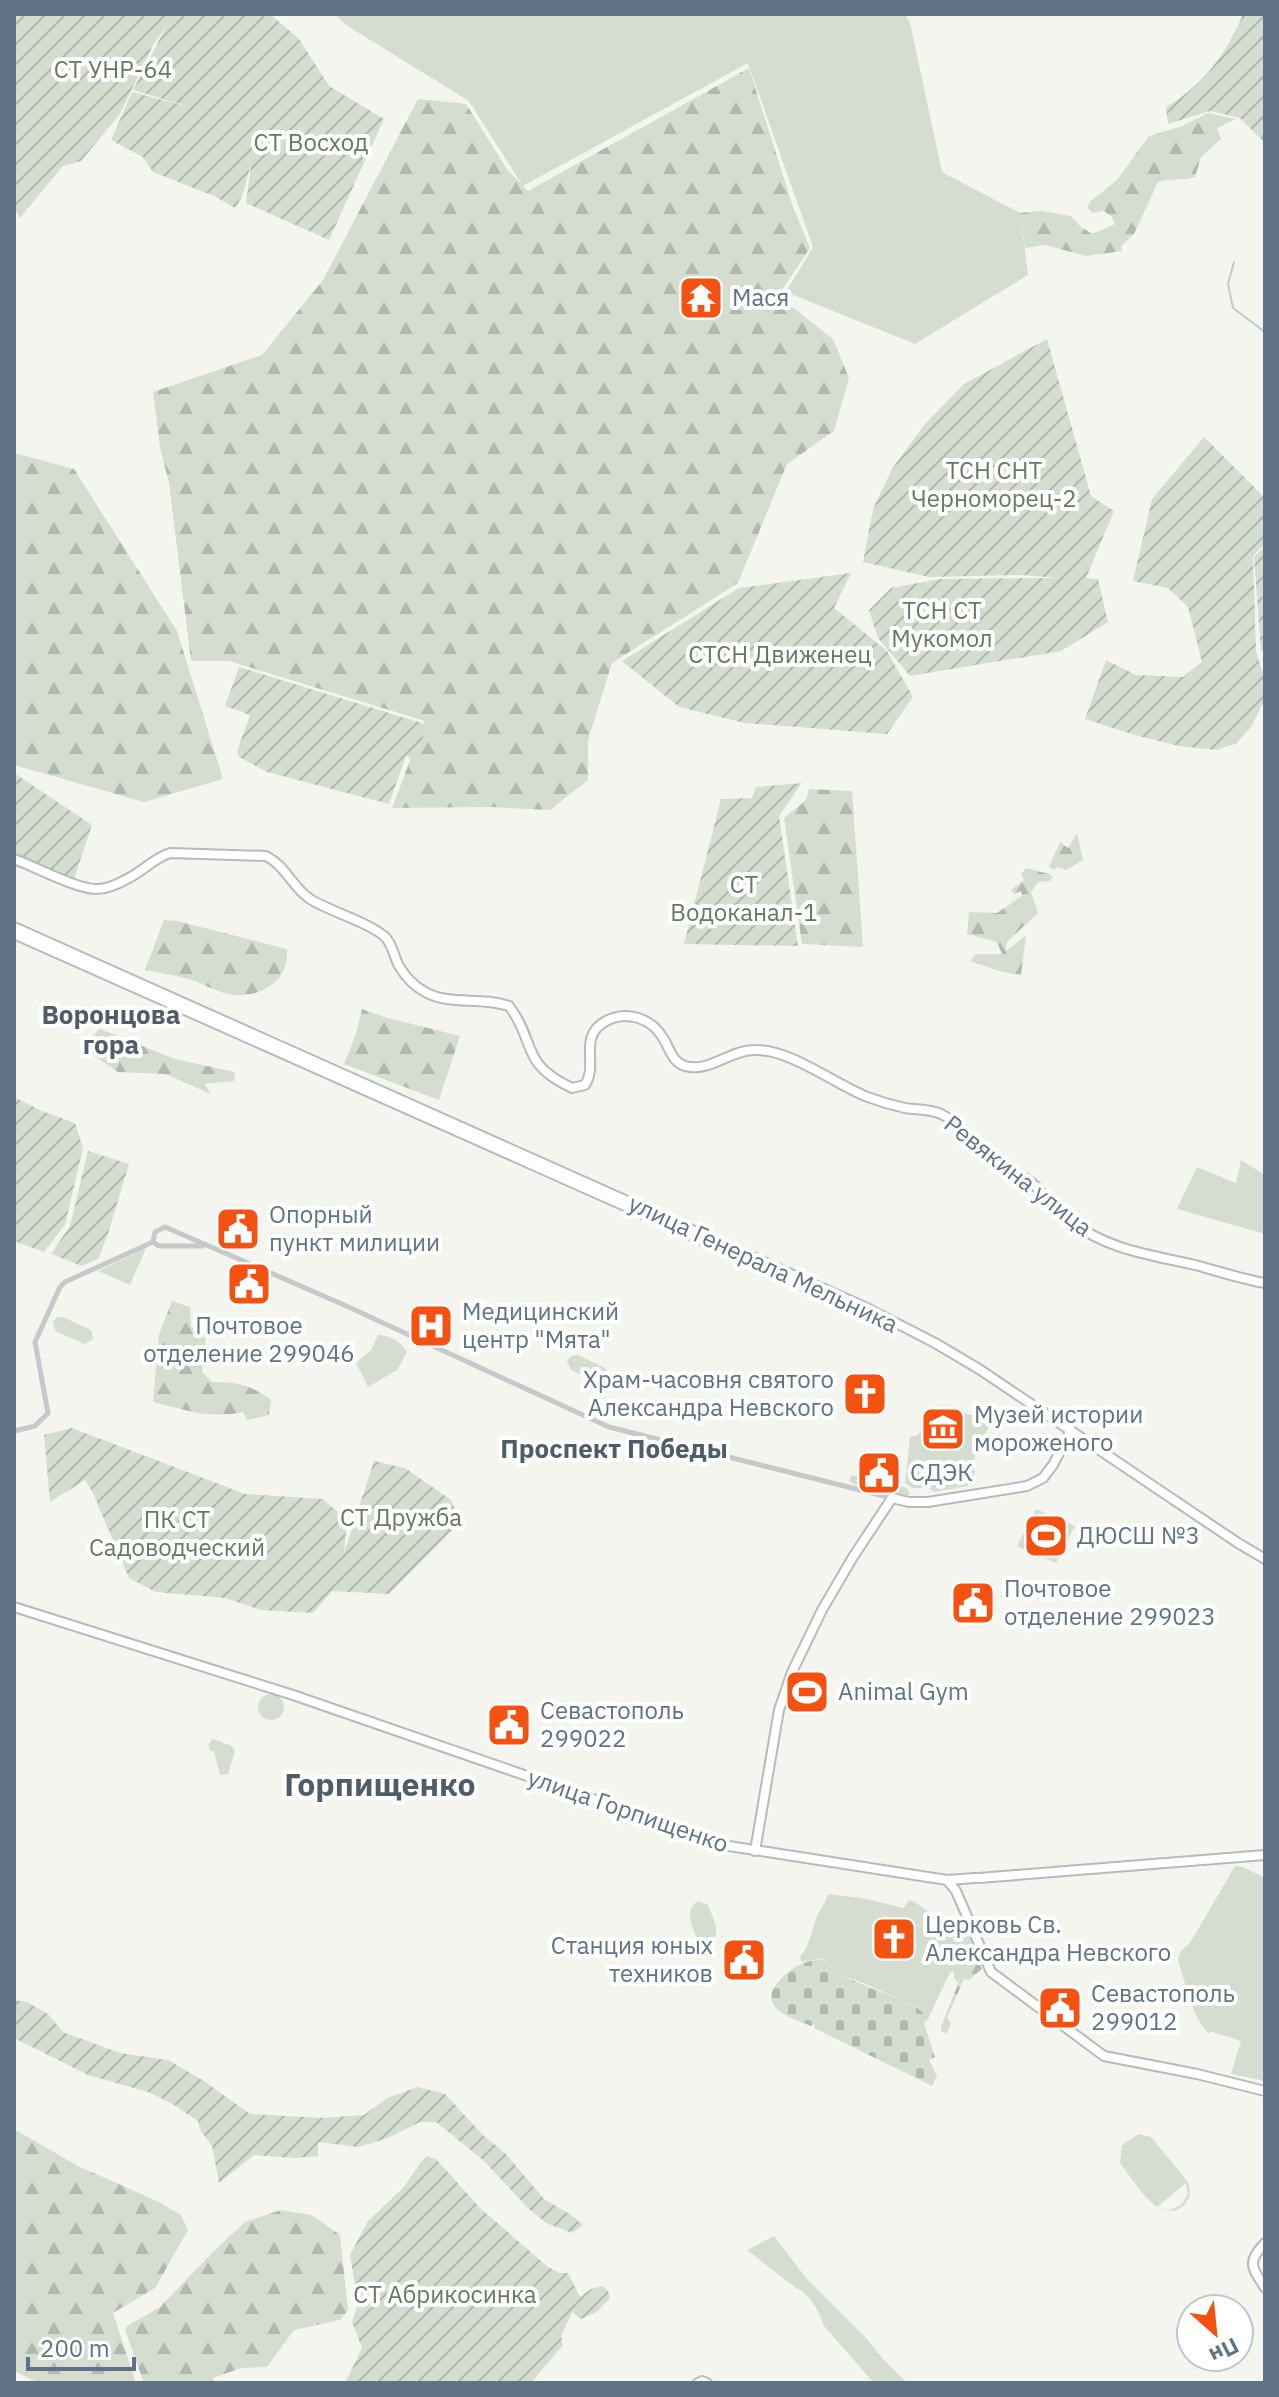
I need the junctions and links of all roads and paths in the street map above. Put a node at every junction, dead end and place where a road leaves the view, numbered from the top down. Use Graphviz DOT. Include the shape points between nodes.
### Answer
graph roads {
  1 [pos="14,859"];
  2 [pos="14,927"];
  3 [pos="14,934"];
  4 [pos="138,986"];
  5 [pos="153,1242"];
  6 [pos="206,1246"];
  7 [pos="1265,1283"];
  8 [pos="1071,1430"];
  9 [pos="14,1431"];
  10 [pos="892,1498"];
  11 [pos="1265,1559"];
  12 [pos="14,1607"];
  13 [pos="755,1851"];
  14 [pos="1265,1855"];
  15 [pos="962,1879"];
  16 [pos="947,1880"];
  17 [pos="955,1889"];
  18 [pos="1265,2091"];
  19 [pos="1265,2243"];
  20 [pos="1265,2288"];
  21 [pos="698,2383"];
  22 [pos="707,2383"];
  1 -- 7 [label="main road, Ревякина улица" via="98,889 120,883 170,853 266,856 310,899 386,938 416,987 446,1000 483,999 509,1006 531,1057 572,1088 591,1077 589,1043 595,1028 628,1016 651,1025 676,1062 686,1066 701,1067 752,1049 771,1052 886,1103 941,1114 987,1156 1032,1184 1092,1235 1132,1252"];
  2 -- 4 [label="main road, улица Генерала Мельника"];
  3 -- 4 [label="main road, улица Генерала Мельника"];
  4 -- 8 [label="main road, улица Генерала Мельника" via="869,1309 979,1369"];
  5 -- 6 [label="street"];
  5 -- 6 [label="street" via="156,1230 165,1227"];
  5 -- 9 [label="street" via="60,1287 35,1342 48,1413 30,1428"];
  6 -- 10 [label="street" via="609,1427"];
  8 -- 10 [label="main road" via="1043,1478 1027,1486 928,1502"];
  8 -- 11 [label="main road, улица Генерала Мельника"];
  10 -- 13 [label="main road" via="822,1610 792,1672 779,1710"];
  12 -- 13 [label="main road, улица Горпищенко" via="302,1698 716,1844"];
  13 -- 16 [label="main road, улица Горпищенко"];
  14 -- 15 [label="main road, улица Горпищенко"];
  15 -- 16 [label="main road, улица Горпищенко"];
  15 -- 17 [label="main road"];
  16 -- 17 [label="main road"];
  17 -- 18 [label="main road" via="991,1972 1104,2056"];
  19 -- 20 [label="main road" via="1252,2261"];
  21 -- 22 [label="main road"];
}
